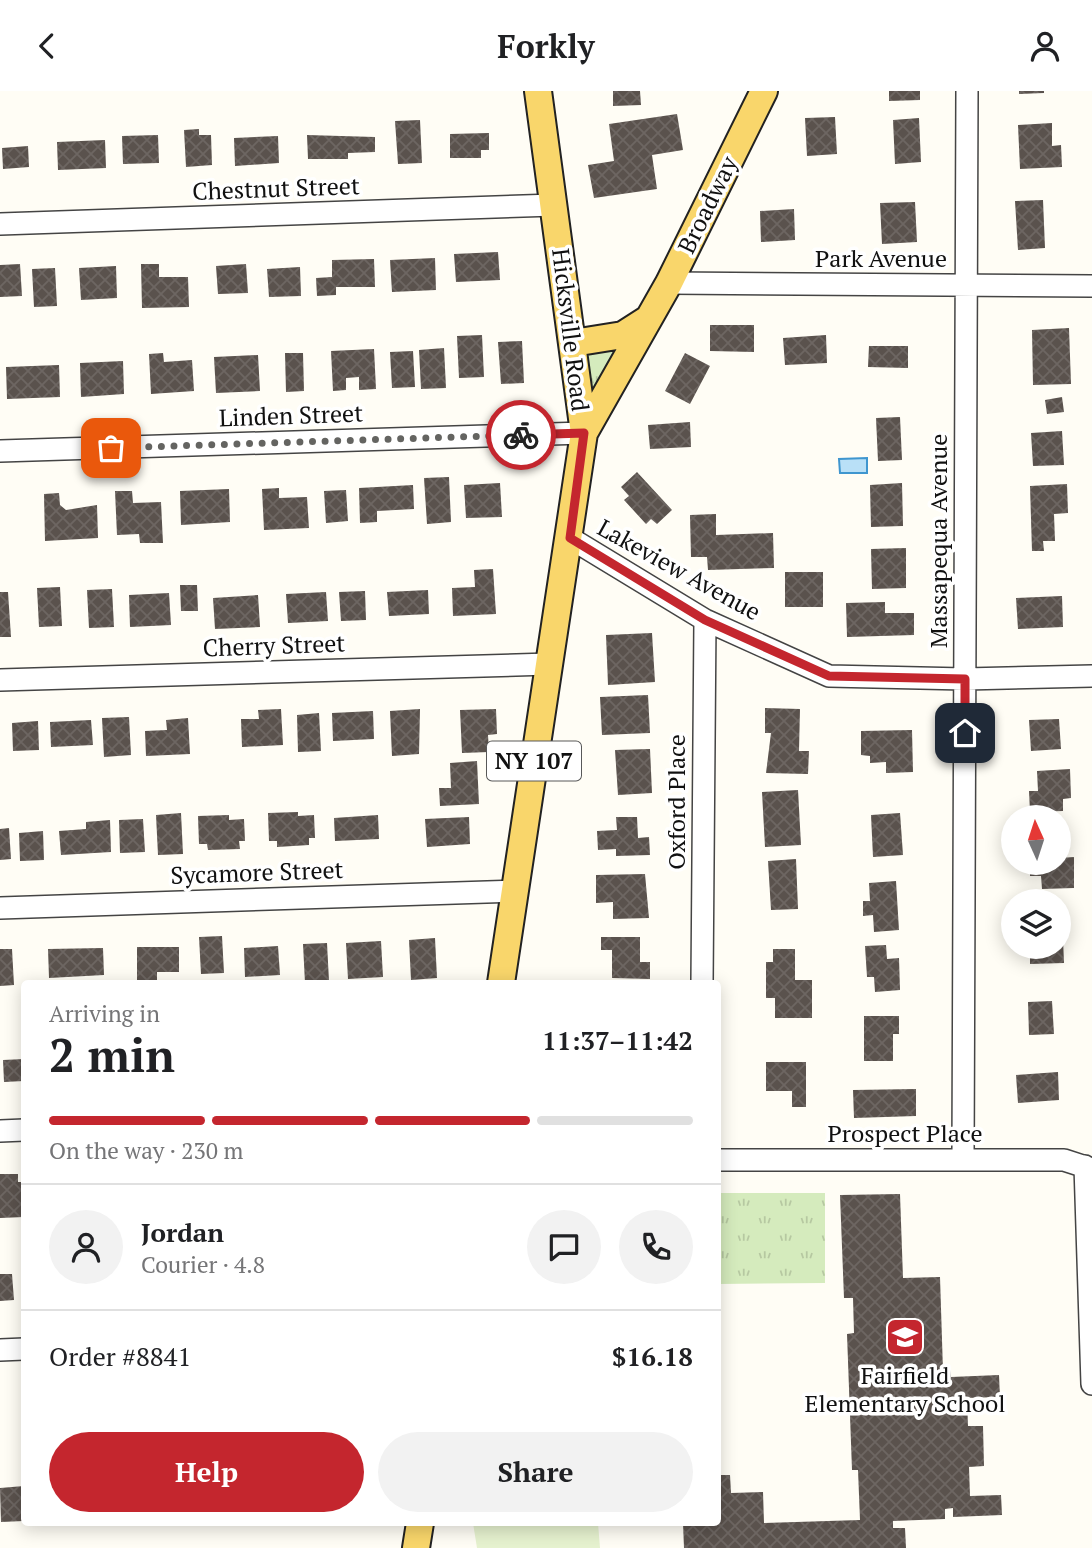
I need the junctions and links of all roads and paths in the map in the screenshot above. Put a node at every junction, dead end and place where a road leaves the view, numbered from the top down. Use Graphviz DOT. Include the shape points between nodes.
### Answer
graph roads {
  1 [pos="538,91"];
  2 [pos="764,91"];
  3 [pos="967,91"];
  4 [pos="554,205"];
  5 [pos="0,224"];
  6 [pos="669,283"];
  7 [pos="966,286"];
  8 [pos="1092,286"];
  9 [pos="649,318"];
  10 [pos="573,343"];
  11 [pos="584,433"];
  12 [pos="0,451"];
  13 [pos="570,538"];
  14 [pos="705,620"];
  15 [pos="549,664"];
  16 [pos="1092,675"];
  17 [pos="965,679"];
  18 [pos="0,680"];
  19 [pos="515,891"];
  20 [pos="0,908"];
  21 [pos="501,980"];
  22 [pos="702,980"];
  23 [pos="21,1130"];
  24 [pos="0,1131"];
  25 [pos="721,1160"];
  26 [pos="963,1160"];
  27 [pos="1089,1168"];
  28 [pos="21,1349"];
  29 [pos="0,1350"];
  30 [pos="1092,1384"];
  31 [pos="420,1526"];
  32 [pos="416,1548"];
  1 -- 4 [label="main road, Hicksville Road / NY 107"];
  2 -- 6 [label="main road, Broadway"];
  3 -- 7 [label="street, Massapequa Avenue"];
  4 -- 5 [label="street, Chestnut Street"];
  4 -- 10 [label="main road, Hicksville Road / NY 107"];
  6 -- 7 [label="street, Park Avenue"];
  6 -- 9 [label="main road, Broadway"];
  7 -- 8 [label="street, Park Avenue"];
  7 -- 17 [label="street, Massapequa Avenue"];
  9 -- 10 [label="main road, Broadway" via="623,335"];
  9 -- 11 [label="main road, Broadway"];
  10 -- 11 [label="main road, Hicksville Road / NY 107"];
  11 -- 12 [label="street, Linden Street"];
  11 -- 13 [label="main road, Hicksville Road / NY 107"];
  13 -- 14 [label="street, Lakeview Avenue"];
  13 -- 15 [label="main road, Hicksville Road / NY 107"];
  14 -- 17 [label="street, Lakeview Avenue" via="829,676"];
  14 -- 22 [label="street, Oxford Place"];
  15 -- 18 [label="street, Cherry Street"];
  15 -- 19 [label="main road, Hicksville Road / NY 107"];
  16 -- 17 [label="street, Lakeview Avenue"];
  17 -- 26 [label="street, Massapequa Avenue"];
  19 -- 20 [label="street, Sycamore Street"];
  19 -- 21 [label="main road, Hicksville Road / NY 107"];
  23 -- 24 [label="street"];
  25 -- 26 [label="street, Prospect Place"];
  26 -- 27 [label="street, Prospect Place" via="1063,1160"];
  27 -- 30 [label="street"];
  28 -- 29 [label="street"];
  31 -- 32 [label="main road"];
}
